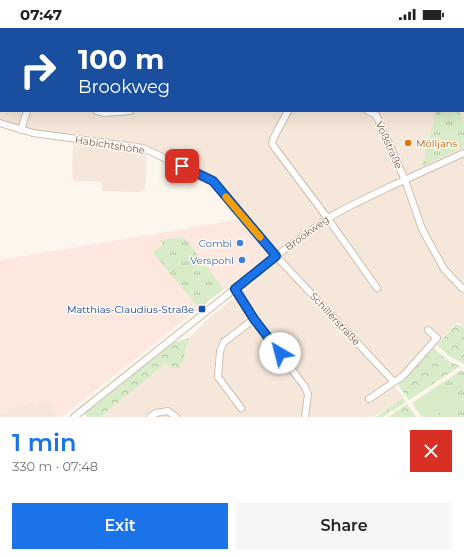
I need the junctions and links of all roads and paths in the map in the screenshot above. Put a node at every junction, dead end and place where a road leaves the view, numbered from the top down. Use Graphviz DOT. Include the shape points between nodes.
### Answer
graph roads {
  1 [pos="27,112"];
  2 [pos="101,112"];
  3 [pos="118,112"];
  4 [pos="287,112"];
  5 [pos="377,113"];
  6 [pos="0,123"];
  7 [pos="20,130"];
  8 [pos="464,153"];
  9 [pos="405,180"];
  10 [pos="328,218"];
  11 [pos="276,256"];
  12 [pos="377,288"];
  13 [pos="235,289"];
  14 [pos="464,289"];
  15 [pos="254,319"];
  16 [pos="428,330"];
  17 [pos="394,382"];
  18 [pos="369,399"];
  19 [pos="241,408"];
  20 [pos="77,416"];
  21 [pos="150,417"];
  22 [pos="176,417"];
  23 [pos="305,417"];
  1 -- 7 [label="street"];
  2 -- 3 [label="street"];
  4 -- 10 [label="street" via="272,144"];
  5 -- 9 [label="street, Voßstraße"];
  6 -- 7 [label="street, Habichtshöhe"];
  7 -- 11 [label="street, Habichtshöhe" via="143,148 213,181"];
  8 -- 9 [label="street, Brookweg"];
  9 -- 10 [label="street, Brookweg"];
  9 -- 14 [label="street, Voßstraße" via="422,229 444,269"];
  10 -- 11 [label="street, Brookweg"];
  10 -- 12 [label="street"];
  11 -- 13 [label="street, Brookweg"];
  11 -- 17 [label="street, Schillerstraße"];
  13 -- 15 [label="street"];
  13 -- 20 [label="street, Brookweg"];
  15 -- 19 [label="street" via="224,342 220,351 218,377"];
  15 -- 23 [label="street" via="305,387 308,394"];
  16 -- 17 [label="street" via="437,338 403,376"];
  17 -- 18 [label="street"];
  21 -- 22 [label="street" via="168,411"];
}
